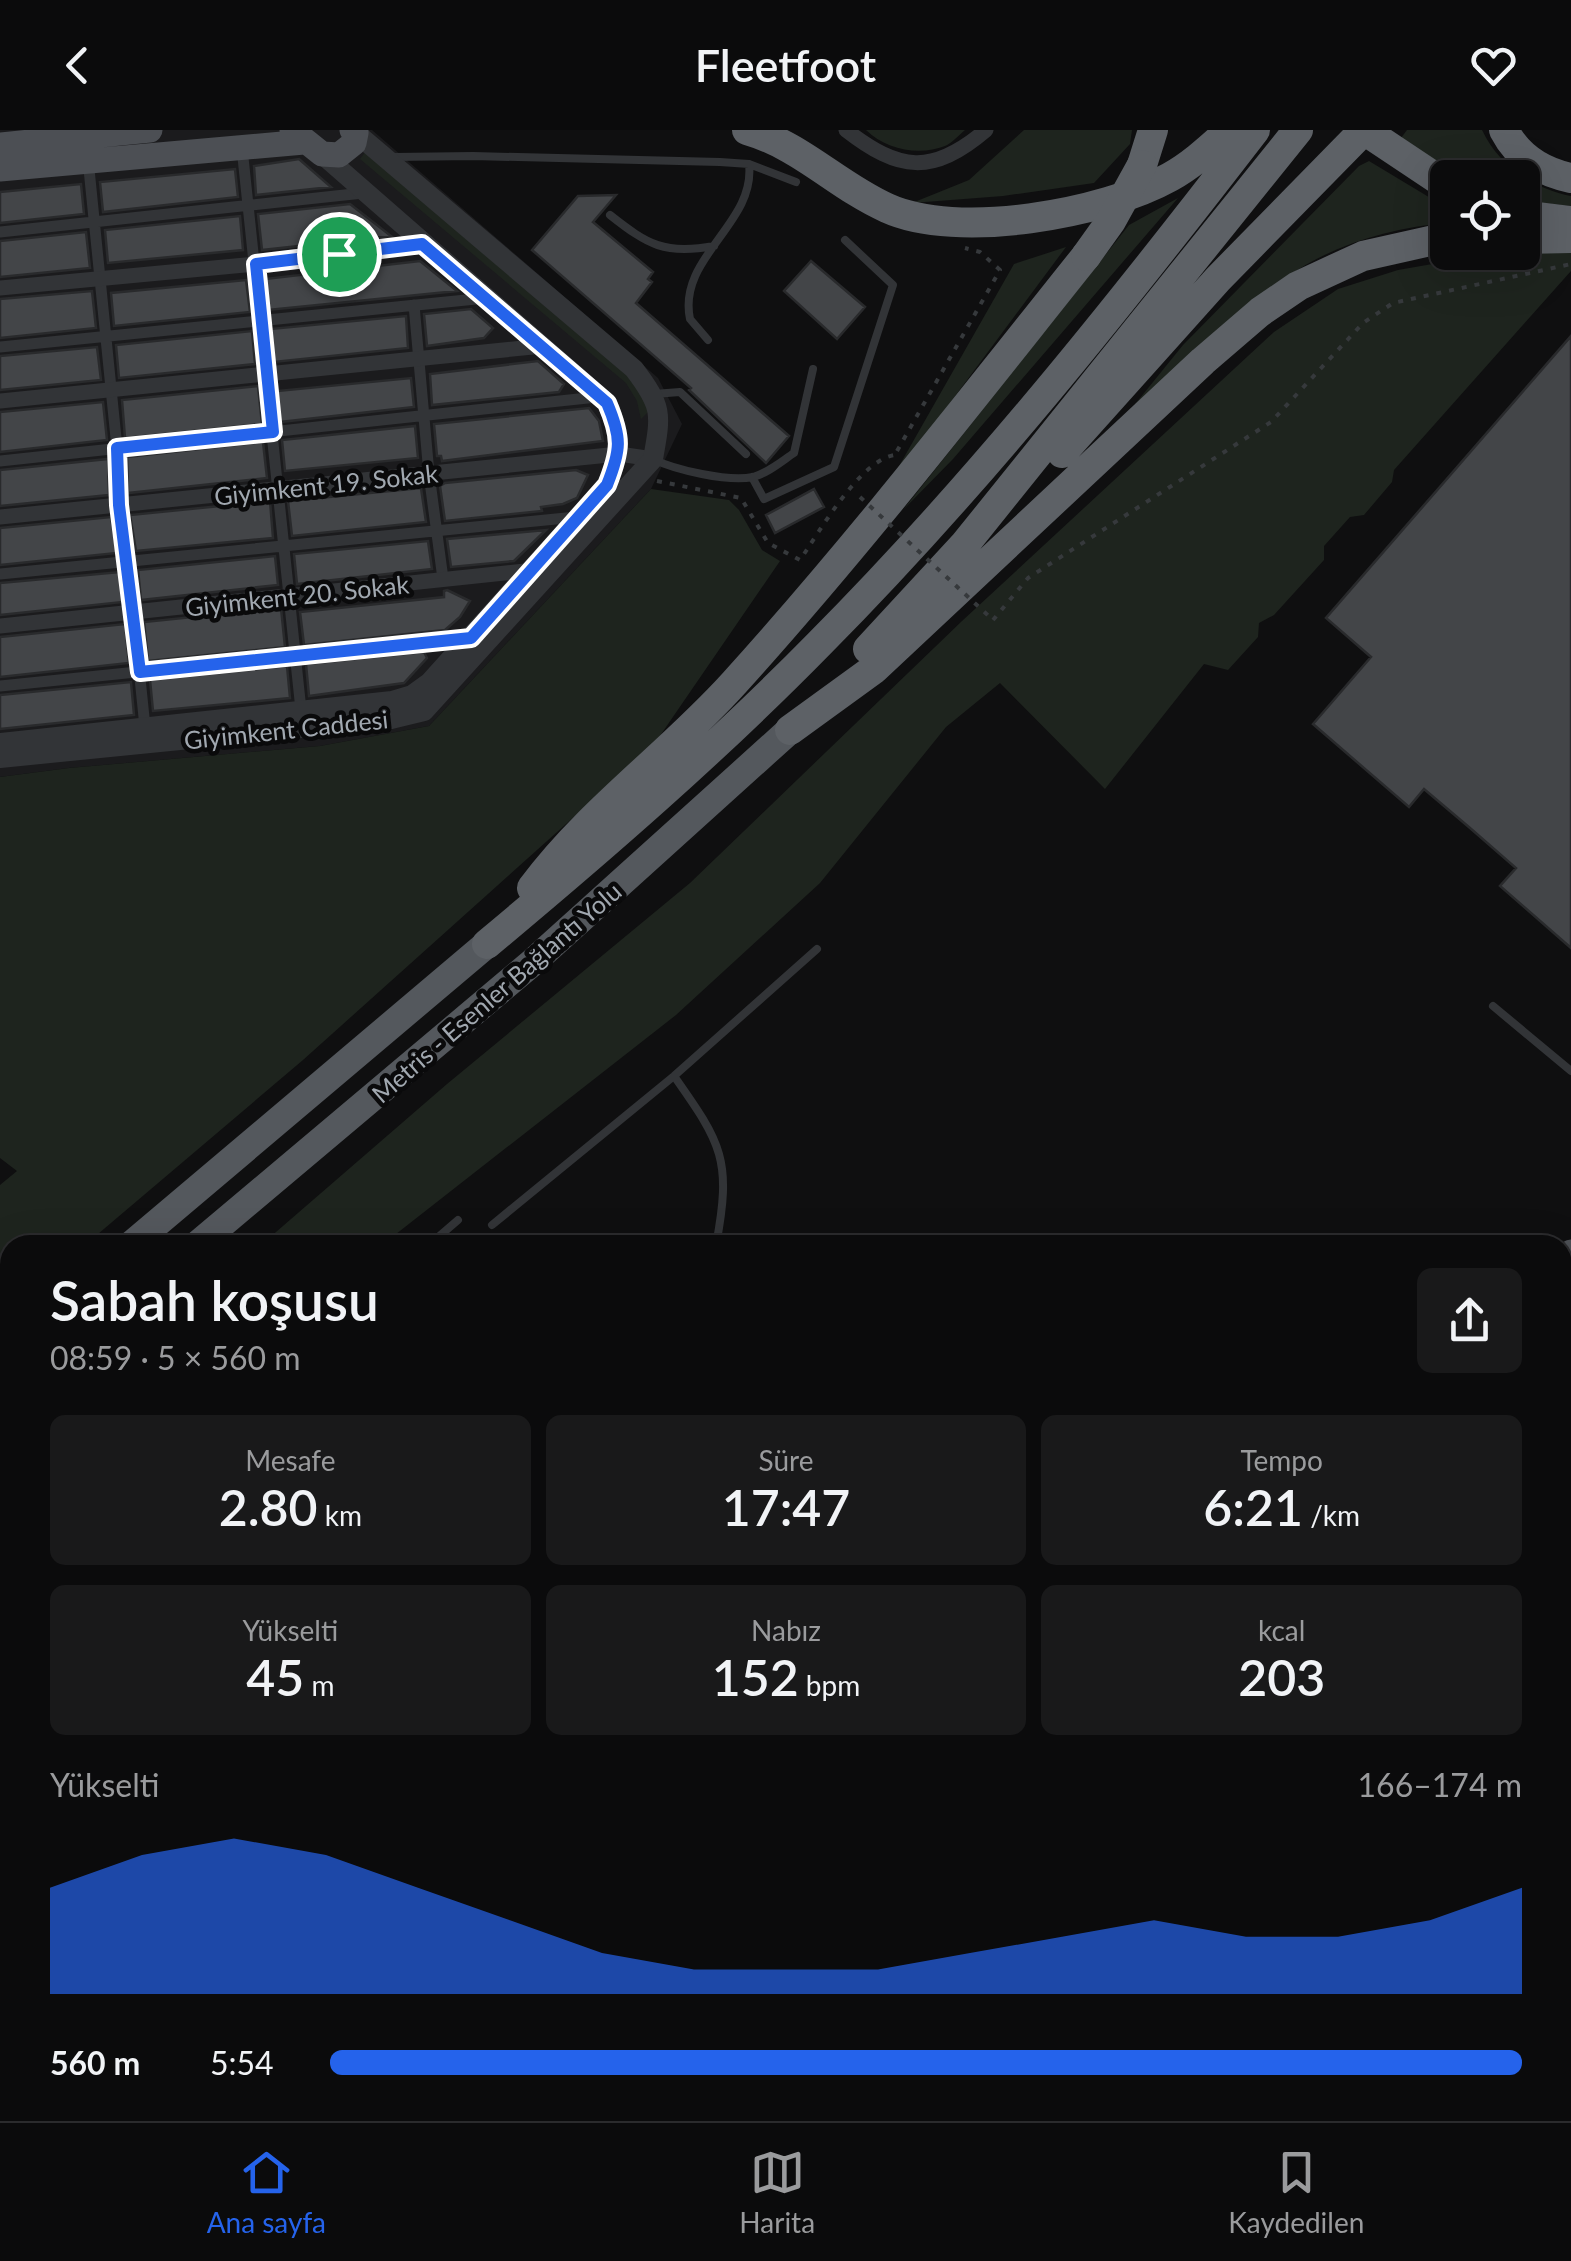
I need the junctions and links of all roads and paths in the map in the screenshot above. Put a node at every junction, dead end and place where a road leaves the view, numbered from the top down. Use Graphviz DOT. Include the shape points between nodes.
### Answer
graph roads {
  1 [pos="150,130"];
  2 [pos="747,130"];
  3 [pos="846,130"];
  4 [pos="986,130"];
  5 [pos="1152,130"];
  6 [pos="1230,130"];
  7 [pos="1255,130"];
  8 [pos="1298,130"];
  9 [pos="1364,130"];
  10 [pos="1504,130"];
  11 [pos="354,132"];
  12 [pos="306,142"];
  13 [pos="0,145"];
  14 [pos="242,148"];
  15 [pos="384,158"];
  16 [pos="88,159"];
  17 [pos="750,164"];
  18 [pos="0,168"];
  19 [pos="1430,175"];
  20 [pos="1571,178"];
  21 [pos="796,182"];
  22 [pos="364,194"];
  23 [pos="250,206"];
  24 [pos="610,215"];
  25 [pos="1540,217"];
  26 [pos="1571,220"];
  27 [pos="94,222"];
  28 [pos="0,232"];
  29 [pos="1571,238"];
  30 [pos="1540,239"];
  31 [pos="845,240"];
  32 [pos="1430,240"];
  33 [pos="422,244"];
  34 [pos="714,246"];
  35 [pos="256,264"];
  36 [pos="1571,264"];
  37 [pos="1000,270"];
  38 [pos="100,278"];
  39 [pos="0,288"];
  40 [pos="486,298"];
  41 [pos="414,305"];
  42 [pos="262,321"];
  43 [pos="106,336"];
  44 [pos="708,340"];
  45 [pos="543,346"];
  46 [pos="0,347"];
  47 [pos="420,358"];
  48 [pos="813,369"];
  49 [pos="267,373"];
  50 [pos="111,390"];
  51 [pos="654,394"];
  52 [pos="600,396"];
  53 [pos="0,402"];
  54 [pos="426,415"];
  55 [pos="273,432"];
  56 [pos="117,448"];
  57 [pos="619,454"];
  58 [pos="746,454"];
  59 [pos="653,459"];
  60 [pos="0,461"];
  61 [pos="429,474"];
  62 [pos="638,477"];
  63 [pos="752,477"];
  64 [pos="276,489"];
  65 [pos="860,497"];
  66 [pos="119,505"];
  67 [pos="0,517"];
  68 [pos="580,517"];
  69 [pos="439,530"];
  70 [pos="965,544"];
  71 [pos="284,546"];
  72 [pos="128,562"];
  73 [pos="534,570"];
  74 [pos="0,574"];
  75 [pos="443,580"];
  76 [pos="290,596"];
  77 [pos="134,612"];
  78 [pos="0,626"];
  79 [pos="471,638"];
  80 [pos="296,656"];
  81 [pos="140,672"];
  82 [pos="0,686"];
  83 [pos="301,710"];
  84 [pos="145,727"];
  85 [pos="790,730"];
  86 [pos="0,743"];
  87 [pos="0,758"];
  88 [pos="487,944"];
  89 [pos="818,949"];
  90 [pos="1493,1006"];
  91 [pos="1571,1071"];
  92 [pos="674,1076"];
  93 [pos="458,1220"];
  94 [pos="492,1225"];
  95 [pos="143,1235"];
  96 [pos="209,1235"];
  97 [pos="440,1235"];
  98 [pos="717,1235"];
  1 -- 13 [label="main road"];
  2 -- 6 [label="highway" via="796,149 887,209 968,223 1118,200 1170,177"];
  3 -- 4 [label="street" via="877,154 917,163 955,151"];
  5 -- 88 [label="highway, bridge" via="1112,221 797,612 692,728 573,840"];
  7 -- 88 [label="highway" via="922,537 695,765"];
  8 -- 70 [label="highway"];
  9 -- 19 [label="highway"];
  9 -- 70 [label="highway" via="1021,495"];
  10 -- 20 [label="highway" via="1526,159"];
  11 -- 12 [label="main road" via="354,142 339,155"];
  11 -- 15 [label="street"];
  12 -- 14 [label="main road"];
  12 -- 22 [label="street"];
  14 -- 16 [label="main road"];
  14 -- 23 [label="street"];
  15 -- 17 [label="lane"];
  15 -- 51 [label="street" via="634,369"];
  16 -- 18 [label="main road"];
  16 -- 27 [label="street"];
  17 -- 21 [label="lane"];
  17 -- 34 [label="lane" via="747,198"];
  22 -- 23 [label="street"];
  22 -- 33 [label="street"];
  23 -- 27 [label="street"];
  23 -- 35 [label="street"];
  24 -- 34 [label="lane" via="643,241 670,248"];
  25 -- 26 [label="highway"];
  27 -- 28 [label="street"];
  27 -- 38 [label="street"];
  29 -- 30 [label="highway"];
  31 -- 63 [label="lane" via="893,285 834,467 764,499"];
  32 -- 85 [label="highway" via="1336,267 1260,312 874,669"];
  33 -- 35 [label="street"];
  33 -- 40 [label="street"];
  34 -- 44 [label="lane" via="697,270 688,308"];
  35 -- 38 [label="street"];
  35 -- 42 [label="street"];
  36 -- 65 [label="path, bridge" via="1382,309 1271,422 1028,578 993,620"];
  37 -- 62 [label="path" via="895,455 882,457 850,490 800,560 768,543 742,498"];
  38 -- 39 [label="street"];
  38 -- 43 [label="street"];
  40 -- 41 [label="street"];
  40 -- 45 [label="street"];
  41 -- 42 [label="street"];
  41 -- 47 [label="street"];
  42 -- 43 [label="street"];
  42 -- 49 [label="street"];
  43 -- 46 [label="street"];
  43 -- 50 [label="street"];
  45 -- 47 [label="street"];
  45 -- 52 [label="street"];
  47 -- 49 [label="street"];
  47 -- 54 [label="street"];
  48 -- 63 [label="lane" via="794,453"];
  49 -- 50 [label="street"];
  49 -- 55 [label="street"];
  50 -- 53 [label="street"];
  50 -- 56 [label="street"];
  51 -- 58 [label="lane" via="680,392"];
  51 -- 59 [label="street" via="660,421"];
  52 -- 54 [label="street"];
  52 -- 57 [label="street" via="618,430"];
  54 -- 55 [label="street"];
  54 -- 61 [label="street"];
  55 -- 56 [label="street"];
  55 -- 64 [label="street"];
  56 -- 60 [label="street"];
  56 -- 66 [label="street"];
  57 -- 59 [label="street, Giyimkent 19. Sokak"];
  57 -- 61 [label="street, Giyimkent 19. Sokak"];
  57 -- 68 [label="street, Giyimkent Caddesi" via="607,485"];
  59 -- 62 [label="street, Giyimkent Caddesi"];
  59 -- 63 [label="lane" via="677,471"];
  61 -- 64 [label="street, Giyimkent 19. Sokak"];
  61 -- 69 [label="street"];
  62 -- 87 [label="street, Giyimkent Caddesi" via="424,711"];
  64 -- 66 [label="street, Giyimkent 19. Sokak"];
  64 -- 71 [label="street"];
  66 -- 67 [label="street, Giyimkent 19. Sokak"];
  66 -- 72 [label="street"];
  68 -- 69 [label="street"];
  68 -- 73 [label="street, Giyimkent Caddesi"];
  69 -- 71 [label="street"];
  69 -- 75 [label="street"];
  70 -- 85 [label="highway"];
  71 -- 72 [label="street"];
  71 -- 76 [label="street"];
  72 -- 74 [label="street"];
  72 -- 77 [label="street"];
  73 -- 75 [label="street, Giyimkent 20. Sokak"];
  73 -- 79 [label="street, Giyimkent Caddesi"];
  75 -- 76 [label="street, Giyimkent 20. Sokak"];
  76 -- 77 [label="street, Giyimkent 20. Sokak"];
  76 -- 80 [label="street"];
  77 -- 78 [label="street, Giyimkent 20. Sokak"];
  77 -- 81 [label="street"];
  79 -- 80 [label="street"];
  79 -- 83 [label="street, Giyimkent Caddesi" via="412,696"];
  80 -- 81 [label="street"];
  80 -- 83 [label="street"];
  81 -- 82 [label="street"];
  81 -- 84 [label="street"];
  83 -- 84 [label="street, Giyimkent Caddesi"];
  84 -- 86 [label="street, Giyimkent Caddesi"];
  85 -- 96 [label="highway, Metris - Esenler Bağlantı Yolu" via="533,962"];
  88 -- 95 [label="highway, Metris - Esenler Bağlantı Yolu"];
  89 -- 92 [label="lane"];
  90 -- 91 [label="lane"];
  92 -- 94 [label="lane"];
  92 -- 98 [label="lane" via="712,1130 724,1168"];
  93 -- 97 [label="lane"];
}
